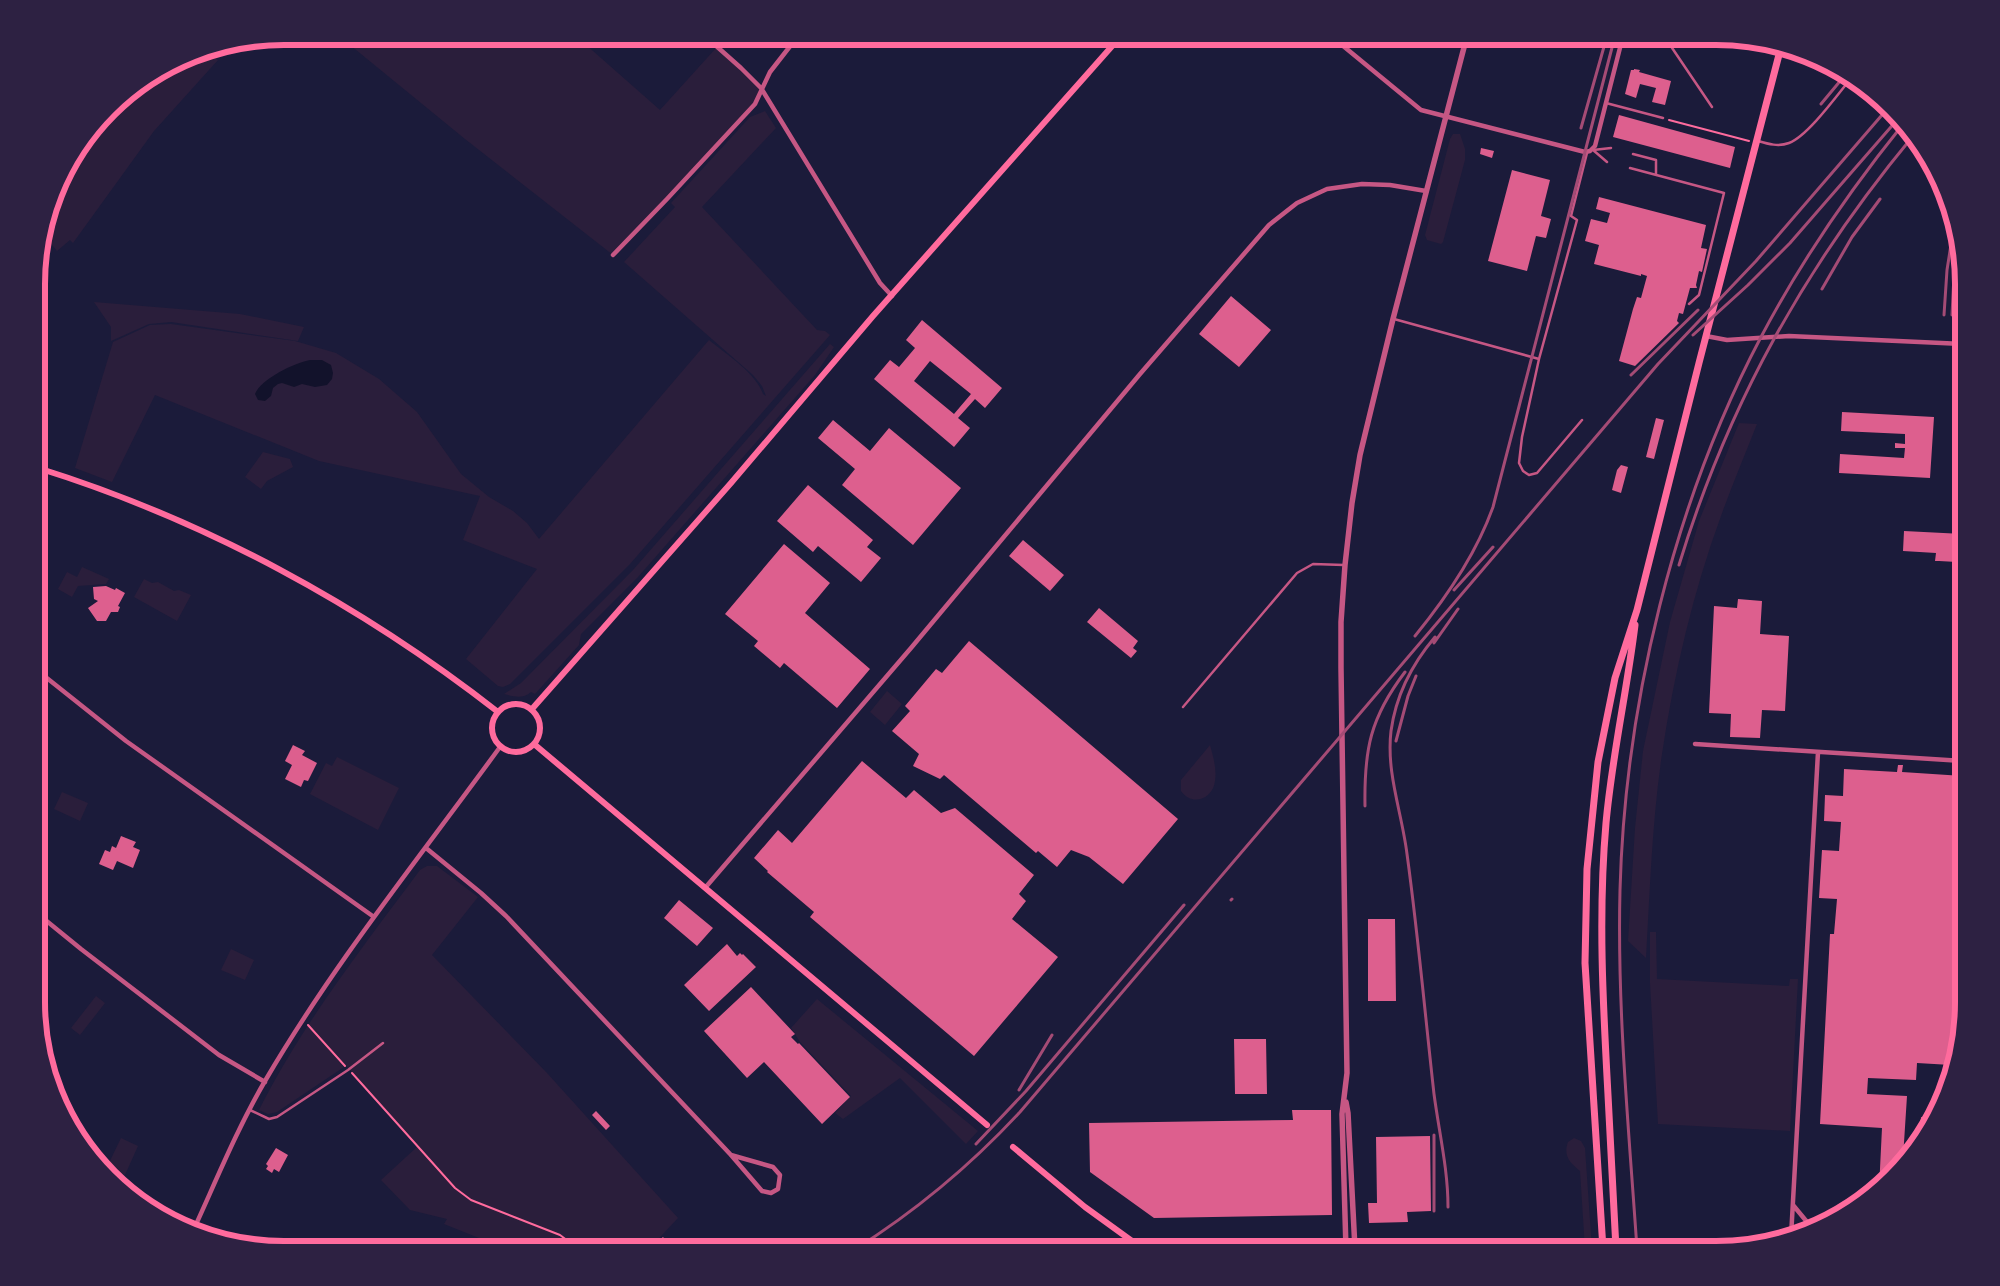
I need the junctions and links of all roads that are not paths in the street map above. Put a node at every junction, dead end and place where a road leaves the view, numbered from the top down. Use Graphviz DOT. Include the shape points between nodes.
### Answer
graph roads {
  1 [pos="715,45"];
  2 [pos="791,45"];
  3 [pos="1113,45"];
  4 [pos="1342,45"];
  5 [pos="1465,45"];
  6 [pos="1621,45"];
  7 [pos="1670,45"];
  8 [pos="1780,54"];
  9 [pos="1846,84"];
  10 [pos="761,88"];
  11 [pos="1606,103"];
  12 [pos="1712,107"];
  13 [pos="1446,116"];
  14 [pos="1662,118"];
  15 [pos="1753,141"];
  16 [pos="1611,148"];
  17 [pos="1590,151"];
  18 [pos="1634,154"];
  19 [pos="1607,162"];
  20 [pos="1630,168"];
  21 [pos="1656,175"];
  22 [pos="1426,191"];
  23 [pos="613,255"];
  24 [pos="892,296"];
  25 [pos="1689,304"];
  26 [pos="1393,318"];
  27 [pos="1706,336"];
  28 [pos="1955,344"];
  29 [pos="1539,359"];
  30 [pos="1582,420"];
  31 [pos="45,471"];
  32 [pos="1345,565"];
  33 [pos="1637,610"];
  34 [pos="45,677"];
  35 [pos="1182,707"];
  36 [pos="532,709"];
  37 [pos="498,712"];
  38 [pos="534,744"];
  39 [pos="1696,744"];
  40 [pos="500,747"];
  41 [pos="1818,752"];
  42 [pos="1955,761"];
  43 [pos="426,848"];
  44 [pos="705,888"];
  45 [pos="374,917"];
  46 [pos="45,920"];
  47 [pos="383,1043"];
  48 [pos="265,1082"];
  49 [pos="1345,1098"];
  50 [pos="250,1110"];
  51 [pos="986,1125"];
  52 [pos="1013,1147"];
  53 [pos="730,1155"];
  54 [pos="1793,1205"];
  55 [pos="1808,1223"];
  56 [pos="196,1224"];
  57 [pos="1792,1228"];
  58 [pos="1131,1241"];
  59 [pos="1346,1241"];
  60 [pos="1355,1241"];
  61 [pos="1602,1241"];
  62 [pos="1616,1241"];
  1 -- 10 [label="street"];
  2 -- 10 [label="street"];
  3 -- 24 [label="main road"];
  4 -- 13 [label="street" via="1421,110"];
  5 -- 13 [label="street"];
  6 -- 11 [label="street"];
  7 -- 12 [label="lane"];
  8 -- 15 [label="main road"];
  9 -- 15 [label="lane" via="1796,140 1779,145"];
  10 -- 23 [label="street" via="755,104"];
  10 -- 24 [label="street" via="880,283"];
  11 -- 14 [label="lane"];
  11 -- 17 [label="street" via="1595,146"];
  13 -- 17 [label="street" via="1580,152"];
  13 -- 22 [label="street"];
  15 -- 27 [label="main road"];
  16 -- 17 [label="lane"];
  17 -- 19 [label="lane"];
  17 -- 29 [label="lane" via="1571,216 1577,220"];
  18 -- 21 [label="lane" via="1656,160"];
  20 -- 21 [label="lane"];
  21 -- 25 [label="lane" via="1724,193 1698,295"];
  22 -- 26 [label="street"];
  22 -- 44 [label="street" via="1362,184 1327,190 1297,203 1269,225"];
  24 -- 36 [label="main road"];
  26 -- 29 [label="lane"];
  26 -- 32 [label="street" via="1360,455"];
  27 -- 28 [label="street" via="1727,340 1789,336"];
  27 -- 33 [label="main road"];
  29 -- 30 [label="lane" via="1522,437 1519,463 1523,471 1529,475 1537,473"];
  31 -- 37 [label="main road" via="165,514 309,586 416,651"];
  32 -- 35 [label="lane" via="1313,564 1297,573"];
  32 -- 49 [label="street" via="1341,668"];
  33 -- 61 [label="main road" via="1615,678 1608,712 1597,771 1587,869 1586,995"];
  33 -- 62 [label="main road" via="1606,822 1602,906 1603,994"];
  34 -- 45 [label="street" via="126,741"];
  36 -- 37 [label="main road" via="510,704"];
  36 -- 38 [label="main road" via="540,722"];
  37 -- 40 [label="main road" via="493,719 492,735"];
  38 -- 40 [label="main road" via="521,752"];
  38 -- 44 [label="main road"];
  39 -- 41 [label="street"];
  40 -- 43 [label="street"];
  41 -- 42 [label="street"];
  41 -- 54 [label="street"];
  43 -- 45 [label="street"];
  43 -- 53 [label="street" via="506,916"];
  44 -- 51 [label="main road"];
  45 -- 48 [label="street" via="334,972"];
  46 -- 48 [label="street" via="219,1055"];
  47 -- 50 [label="lane" via="277,1117 269,1119"];
  48 -- 50 [label="street"];
  49 -- 59 [label="street" via="1342,1114"];
  49 -- 60 [label="street"];
  50 -- 56 [label="street"];
  52 -- 58 [label="main road"];
  53 -- 53 [label="street" via="762,1191 778,1189 780,1175 773,1167"];
  54 -- 55 [label="street"];
  54 -- 57 [label="street"];
}
